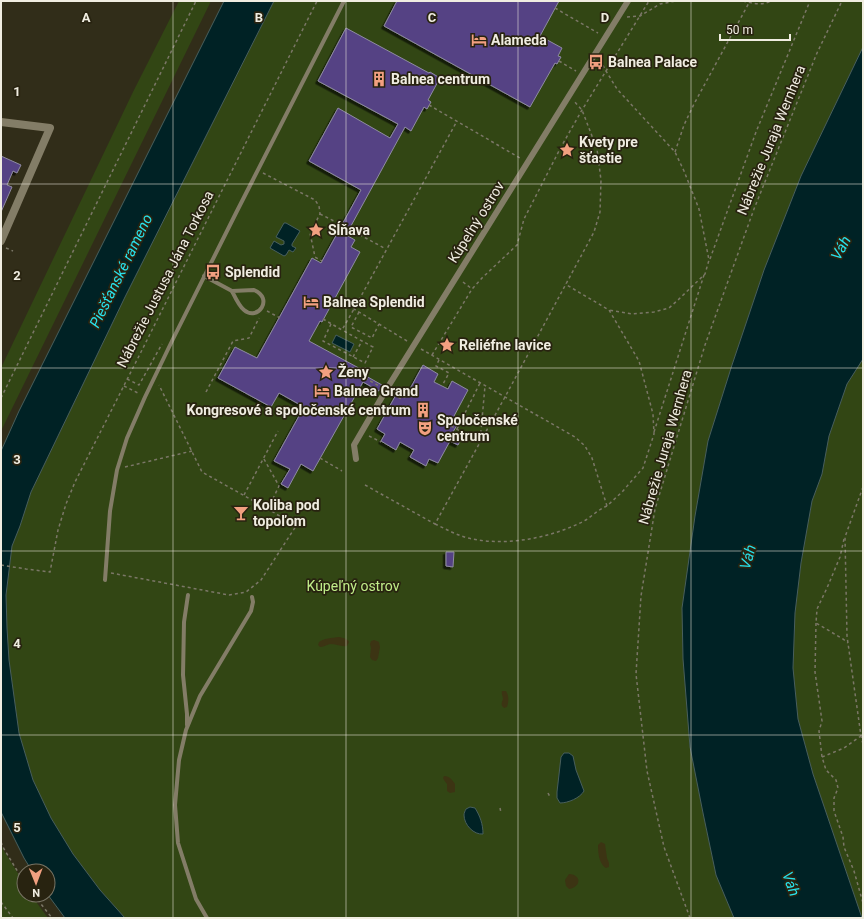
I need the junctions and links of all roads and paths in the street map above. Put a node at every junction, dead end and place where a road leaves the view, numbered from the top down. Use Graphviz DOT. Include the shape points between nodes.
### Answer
graph roads {
  1 [pos="196,1"];
  2 [pos="316,1"];
  3 [pos="344,1"];
  4 [pos="628,1"];
  5 [pos="649,1"];
  6 [pos="676,1"];
  7 [pos="743,1"];
  8 [pos="771,1"];
  9 [pos="810,1"];
  10 [pos="842,1"];
  11 [pos="749,2"];
  12 [pos="555,8"];
  13 [pos="640,16"];
  14 [pos="617,18"];
  15 [pos="605,38"];
  16 [pos="596,52"];
  17 [pos="559,60"];
  18 [pos="606,71"];
  19 [pos="582,74"];
  20 [pos="569,96"];
  21 [pos="429,106"];
  22 [pos="582,110"];
  23 [pos="456,121"];
  24 [pos="1,122"];
  25 [pos="675,152"];
  26 [pos="527,162"];
  27 [pos="258,171"];
  28 [pos="320,214"];
  29 [pos="342,225"];
  30 [pos="349,229"];
  31 [pos="1,241"];
  32 [pos="1,246"];
  33 [pos="387,249"];
  34 [pos="14,251"];
  35 [pos="709,260"];
  36 [pos="322,261"];
  37 [pos="704,274"];
  38 [pos="204,276"];
  39 [pos="456,278"];
  40 [pos="565,284"];
  41 [pos="472,289"];
  42 [pos="232,291"];
  43 [pos="263,309"];
  44 [pos="354,309"];
  45 [pos="609,310"];
  46 [pos="359,312"];
  47 [pos="280,318"];
  48 [pos="323,319"];
  49 [pos="331,324"];
  50 [pos="379,324"];
  51 [pos="342,330"];
  52 [pos="362,340"];
  53 [pos="172,341"];
  54 [pos="414,345"];
  55 [pos="432,355"];
  56 [pos="353,357"];
  57 [pos="439,360"];
  58 [pos="127,379"];
  59 [pos="480,383"];
  60 [pos="151,384"];
  61 [pos="124,386"];
  62 [pos="442,386"];
  63 [pos="485,386"];
  64 [pos="132,390"];
  65 [pos="206,392"];
  66 [pos="505,397"];
  67 [pos="1,398"];
  68 [pos="451,426"];
  69 [pos="457,429"];
  70 [pos="278,432"];
  71 [pos="362,432"];
  72 [pos="654,434"];
  73 [pos="381,442"];
  74 [pos="480,442"];
  75 [pos="192,452"];
  76 [pos="264,458"];
  77 [pos="320,458"];
  78 [pos="356,459"];
  79 [pos="124,467"];
  80 [pos="342,471"];
  81 [pos="365,485"];
  82 [pos="863,487"];
  83 [pos="244,496"];
  84 [pos="607,506"];
  85 [pos="268,509"];
  86 [pos="434,524"];
  87 [pos="845,537"];
  88 [pos="1,565"];
  89 [pos="110,573"];
  90 [pos="105,580"];
  91 [pos="188,595"];
  92 [pos="252,596"];
  93 [pos="816,623"];
  94 [pos="848,644"];
  95 [pos="186,730"];
  96 [pos="861,736"];
  97 [pos="863,744"];
  98 [pos="822,757"];
  99 [pos="548,792"];
  100 [pos="550,797"];
  101 [pos="500,808"];
  102 [pos="501,813"];
  103 [pos="1,842"];
  104 [pos="16,869"];
  105 [pos="1,902"];
  106 [pos="40,903"];
  107 [pos="863,903"];
  108 [pos="13,918"];
  109 [pos="52,918"];
  110 [pos="208,918"];
  111 [pos="690,918"];
  1 -- 67 [label="path"];
  2 -- 58 [label="path, Nábrežie Justusa Jána Torkosa"];
  3 -- 27 [label="lane"];
  4 -- 14 [label="street, Kúpeľný ostrov"];
  5 -- 13 [label="path"];
  6 -- 13 [label="path" via="660,4"];
  7 -- 11 [label="path"];
  8 -- 11 [label="path"];
  9 -- 35 [label="path" via="756,132"];
  10 -- 111 [label="path, Nábrežie Juraja Wernhera" via="817,53 754,209 705,345 655,509 641,596 636,674 647,771 662,840"];
  11 -- 25 [label="path" via="694,104"];
  12 -- 15 [label="path"];
  13 -- 14 [label="path"];
  13 -- 18 [label="path"];
  14 -- 15 [label="street, Kúpeľný ostrov"];
  15 -- 16 [label="street, Kúpeľný ostrov"];
  16 -- 18 [label="path"];
  16 -- 19 [label="street, Kúpeľný ostrov"];
  17 -- 19 [label="path"];
  18 -- 22 [label="path"];
  18 -- 25 [label="path" via="617,89"];
  19 -- 20 [label="street, Kúpeľný ostrov"];
  20 -- 22 [label="path"];
  20 -- 26 [label="street, Kúpeľný ostrov"];
  21 -- 23 [label="path"];
  22 -- 40 [label="path" via="597,149 601,180 600,212 594,232"];
  22 -- 41 [label="path" via="524,219 517,245"];
  23 -- 26 [label="path"];
  23 -- 33 [label="path"];
  24 -- 31 [label="street" via="50,128"];
  25 -- 35 [label="path" via="699,209"];
  26 -- 39 [label="street, Kúpeľný ostrov"];
  27 -- 28 [label="path" via="315,200"];
  27 -- 38 [label="lane"];
  28 -- 29 [label="path"];
  28 -- 36 [label="path" via="310,233 315,257"];
  30 -- 33 [label="path"];
  32 -- 34 [label="path"];
  33 -- 44 [label="path"];
  35 -- 37 [label="path"];
  37 -- 45 [label="path" via="669,308 632,314"];
  37 -- 72 [label="path"];
  38 -- 42 [label="lane"];
  38 -- 53 [label="lane"];
  39 -- 41 [label="path"];
  39 -- 54 [label="street, Kúpeľný ostrov"];
  40 -- 45 [label="path"];
  40 -- 66 [label="path"];
  41 -- 55 [label="path"];
  42 -- 43 [label="lane" via="248,313 256,313"];
  42 -- 43 [label="lane" via="258,292 262,297"];
  43 -- 47 [label="path"];
  43 -- 65 [label="path" via="249,338 233,341"];
  44 -- 46 [label="path"];
  44 -- 51 [label="path"];
  45 -- 72 [label="path" via="639,361 653,414"];
  46 -- 50 [label="path"];
  46 -- 50 [label="path" via="352,327 372,338"];
  48 -- 49 [label="path"];
  49 -- 51 [label="path"];
  49 -- 56 [label="path" via="322,341"];
  50 -- 54 [label="path"];
  51 -- 52 [label="path"];
  52 -- 56 [label="path"];
  52 -- 56 [label="path" via="373,347 365,363"];
  53 -- 58 [label="path" via="164,342 139,385"];
  53 -- 60 [label="lane"];
  54 -- 55 [label="path"];
  54 -- 71 [label="street, Kúpeľný ostrov"];
  55 -- 57 [label="path"];
  57 -- 59 [label="path"];
  57 -- 62 [label="path" via="436,366 449,373"];
  58 -- 61 [label="path, Nábrežie Justusa Jána Torkosa"];
  59 -- 63 [label="path"];
  59 -- 69 [label="path"];
  60 -- 75 [label="path" via="159,385"];
  60 -- 90 [label="lane" via="127,438 117,470 110,511"];
  61 -- 64 [label="path"];
  61 -- 88 [label="path, Nábrežie Justusa Jána Torkosa" via="66,504 50,572"];
  63 -- 66 [label="path"];
  63 -- 74 [label="path"];
  66 -- 74 [label="path"];
  66 -- 84 [label="path" via="575,437 585,446 592,458"];
  68 -- 69 [label="path"];
  69 -- 74 [label="path"];
  70 -- 76 [label="path"];
  71 -- 73 [label="path"];
  71 -- 78 [label="street, Kúpeľný ostrov" via="354,444"];
  72 -- 84 [label="path" via="643,468"];
  74 -- 86 [label="path"];
  75 -- 79 [label="path"];
  75 -- 83 [label="path" via="202,472"];
  76 -- 83 [label="path"];
  76 -- 85 [label="path" via="279,486"];
  77 -- 80 [label="path"];
  81 -- 86 [label="path"];
  82 -- 87 [label="path"];
  83 -- 85 [label="path"];
  84 -- 86 [label="path" via="585,520 554,533 524,540 470,538"];
  85 -- 89 [label="path" via="296,526 261,580 246,592 229,595"];
  87 -- 93 [label="path" via="840,557 817,609"];
  87 -- 94 [label="path"];
  91 -- 95 [label="lane" via="184,622 183,675"];
  92 -- 95 [label="lane" via="251,611 200,696"];
  93 -- 94 [label="path"];
  93 -- 98 [label="path" via="815,672 822,721 819,731"];
  94 -- 96 [label="path"];
  95 -- 110 [label="lane" via="179,760 175,805 178,843 196,899"];
  96 -- 97 [label="path"];
  96 -- 98 [label="path" via="844,748"];
  98 -- 107 [label="path" via="826,770 836,780 838,788 834,798 834,811"];
  99 -- 100 [label="path"];
  101 -- 102 [label="path"];
  103 -- 104 [label="path"];
  105 -- 108 [label="path"];
  106 -- 109 [label="path"];
}
